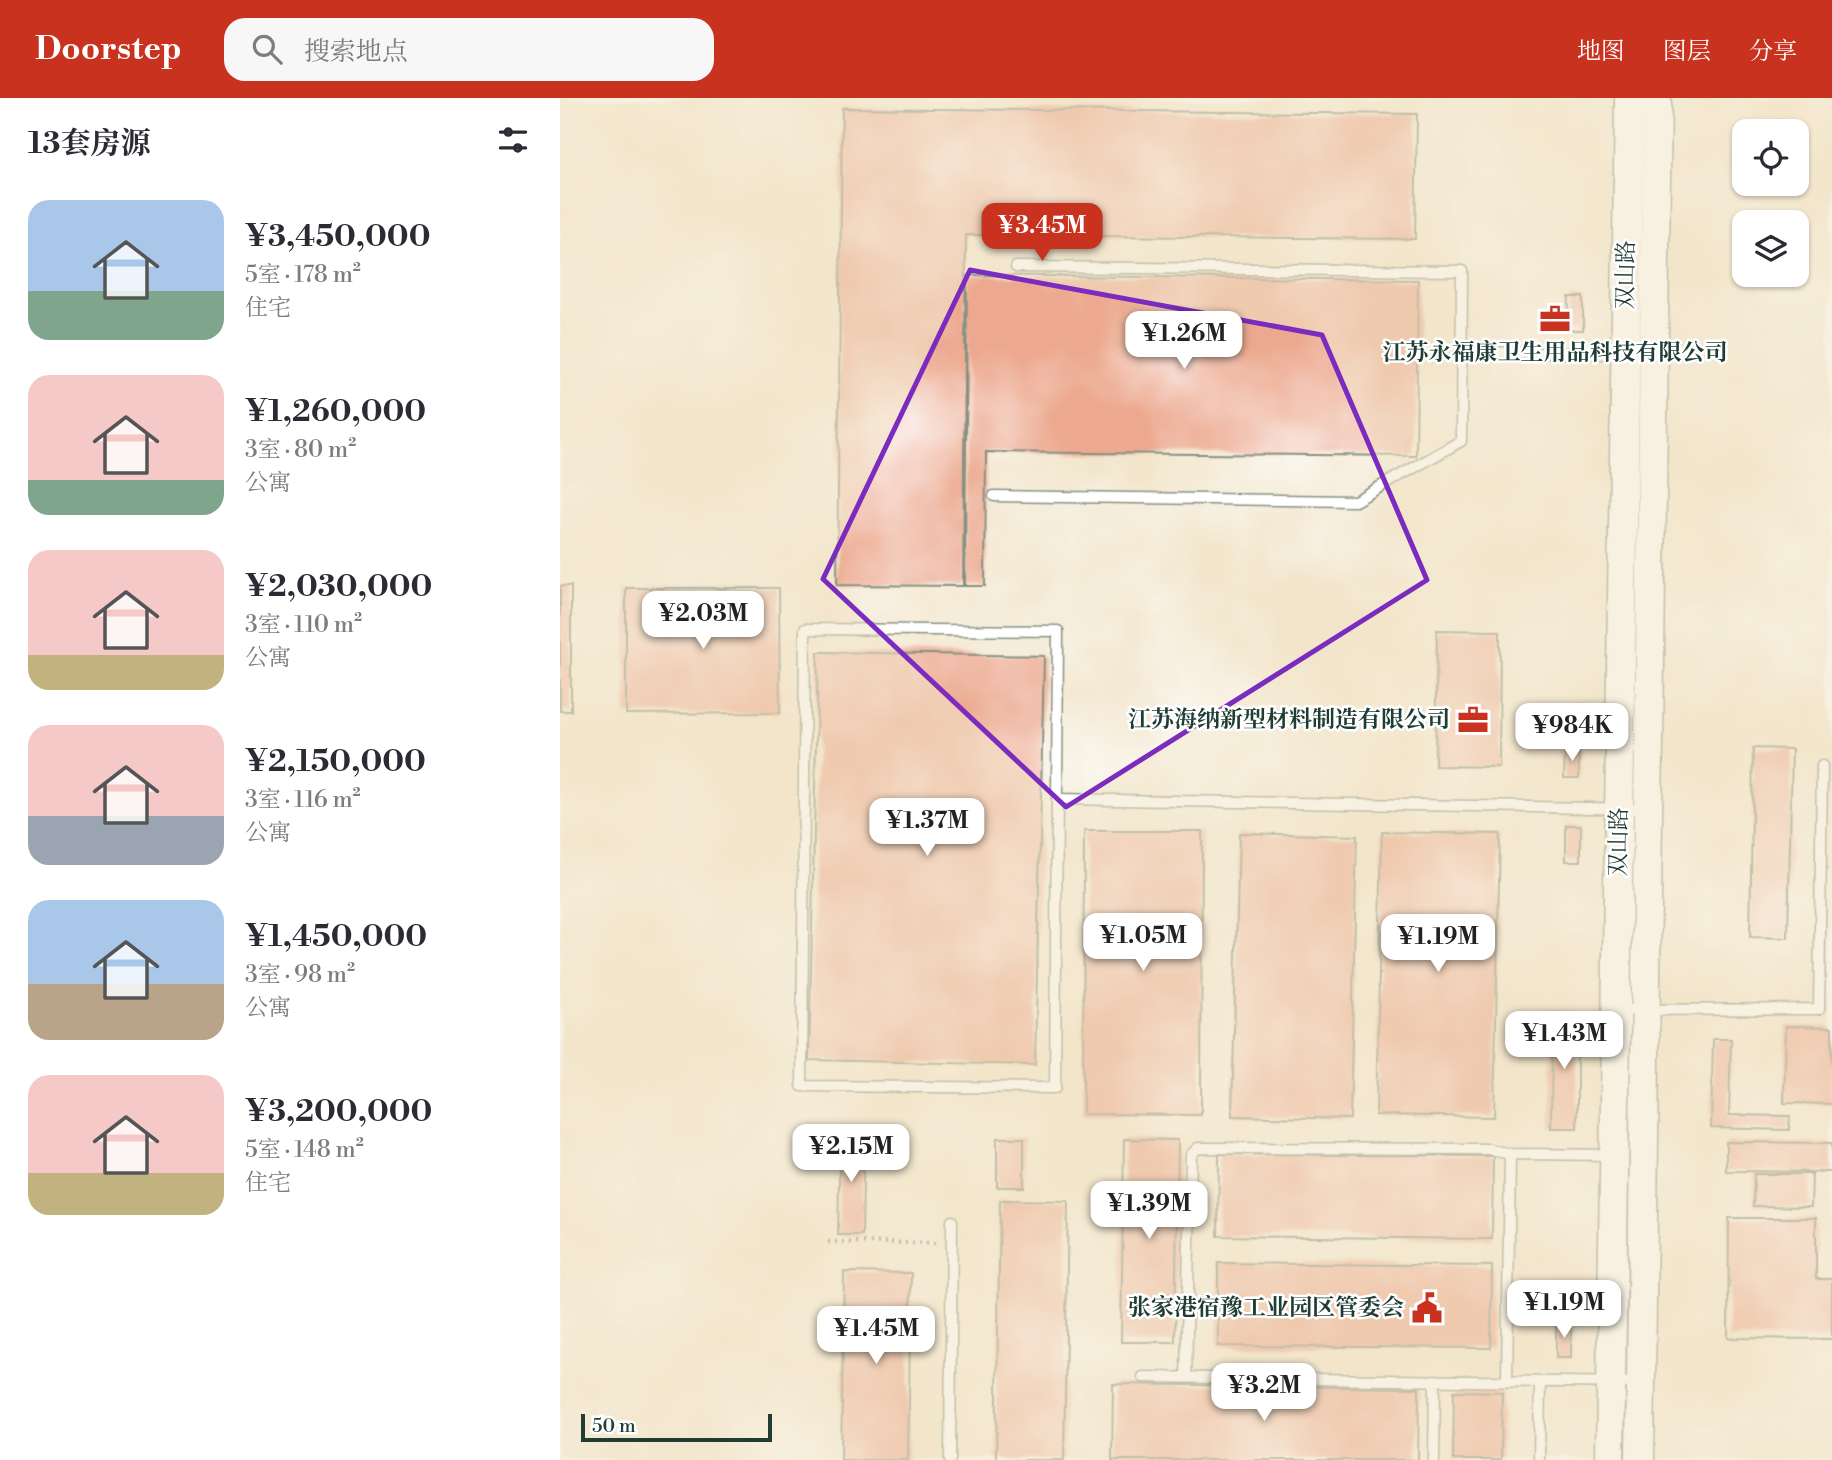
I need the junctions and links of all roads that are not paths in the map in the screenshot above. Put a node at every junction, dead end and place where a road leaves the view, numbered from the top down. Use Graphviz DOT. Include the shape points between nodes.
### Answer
graph roads {
  1 [pos="1629,98"];
  2 [pos="1657,98"];
  3 [pos="1016,267"];
  4 [pos="1461,352"];
  5 [pos="1625,354"];
  6 [pos="994,496"];
  7 [pos="1822,766"];
  8 [pos="1057,799"];
  9 [pos="1619,808"];
  10 [pos="1648,808"];
  11 [pos="1616,1010"];
  12 [pos="1645,1010"];
  13 [pos="1510,1154"];
  14 [pos="1629,1155"];
  15 [pos="952,1221"];
  16 [pos="1143,1377"];
  17 [pos="1186,1377"];
  18 [pos="1435,1380"];
  19 [pos="1507,1381"];
  20 [pos="1539,1382"];
  21 [pos="1611,1383"];
  22 [pos="1641,1383"];
  23 [pos="950,1460"];
  24 [pos="1434,1460"];
  25 [pos="1539,1460"];
  26 [pos="1610,1460"];
  27 [pos="1640,1460"];
  1 -- 5 [label="street, 双山路"];
  2 -- 10 [label="street, 双山路"];
  3 -- 4 [label="lane" via="1462,271"];
  4 -- 5 [label="lane"];
  4 -- 6 [label="lane" via="1461,441 1355,501"];
  5 -- 9 [label="street, 双山路"];
  7 -- 12 [label="lane" via="1819,1009"];
  8 -- 8 [label="lane" via="1058,631 805,629 802,1086 1055,1088"];
  8 -- 9 [label="lane"];
  9 -- 10 [label="lane"];
  9 -- 11 [label="street, 双山路"];
  10 -- 12 [label="street, 双山路"];
  11 -- 12 [label="lane"];
  11 -- 14 [label="street, 双山路"];
  12 -- 14 [label="street, 双山路"];
  13 -- 14 [label="lane"];
  13 -- 17 [label="lane" via="1488,1149 1198,1148 1191,1155"];
  13 -- 19 [label="lane"];
  14 -- 21 [label="street, 双山路"];
  14 -- 22 [label="street, 双山路"];
  15 -- 23 [label="lane"];
  16 -- 17 [label="lane"];
  17 -- 18 [label="lane"];
  18 -- 19 [label="lane"];
  18 -- 24 [label="lane"];
  19 -- 20 [label="lane"];
  20 -- 21 [label="lane"];
  20 -- 25 [label="lane"];
  21 -- 22 [label="lane"];
  21 -- 26 [label="street, 双山路"];
  22 -- 27 [label="street, 双山路"];
}
